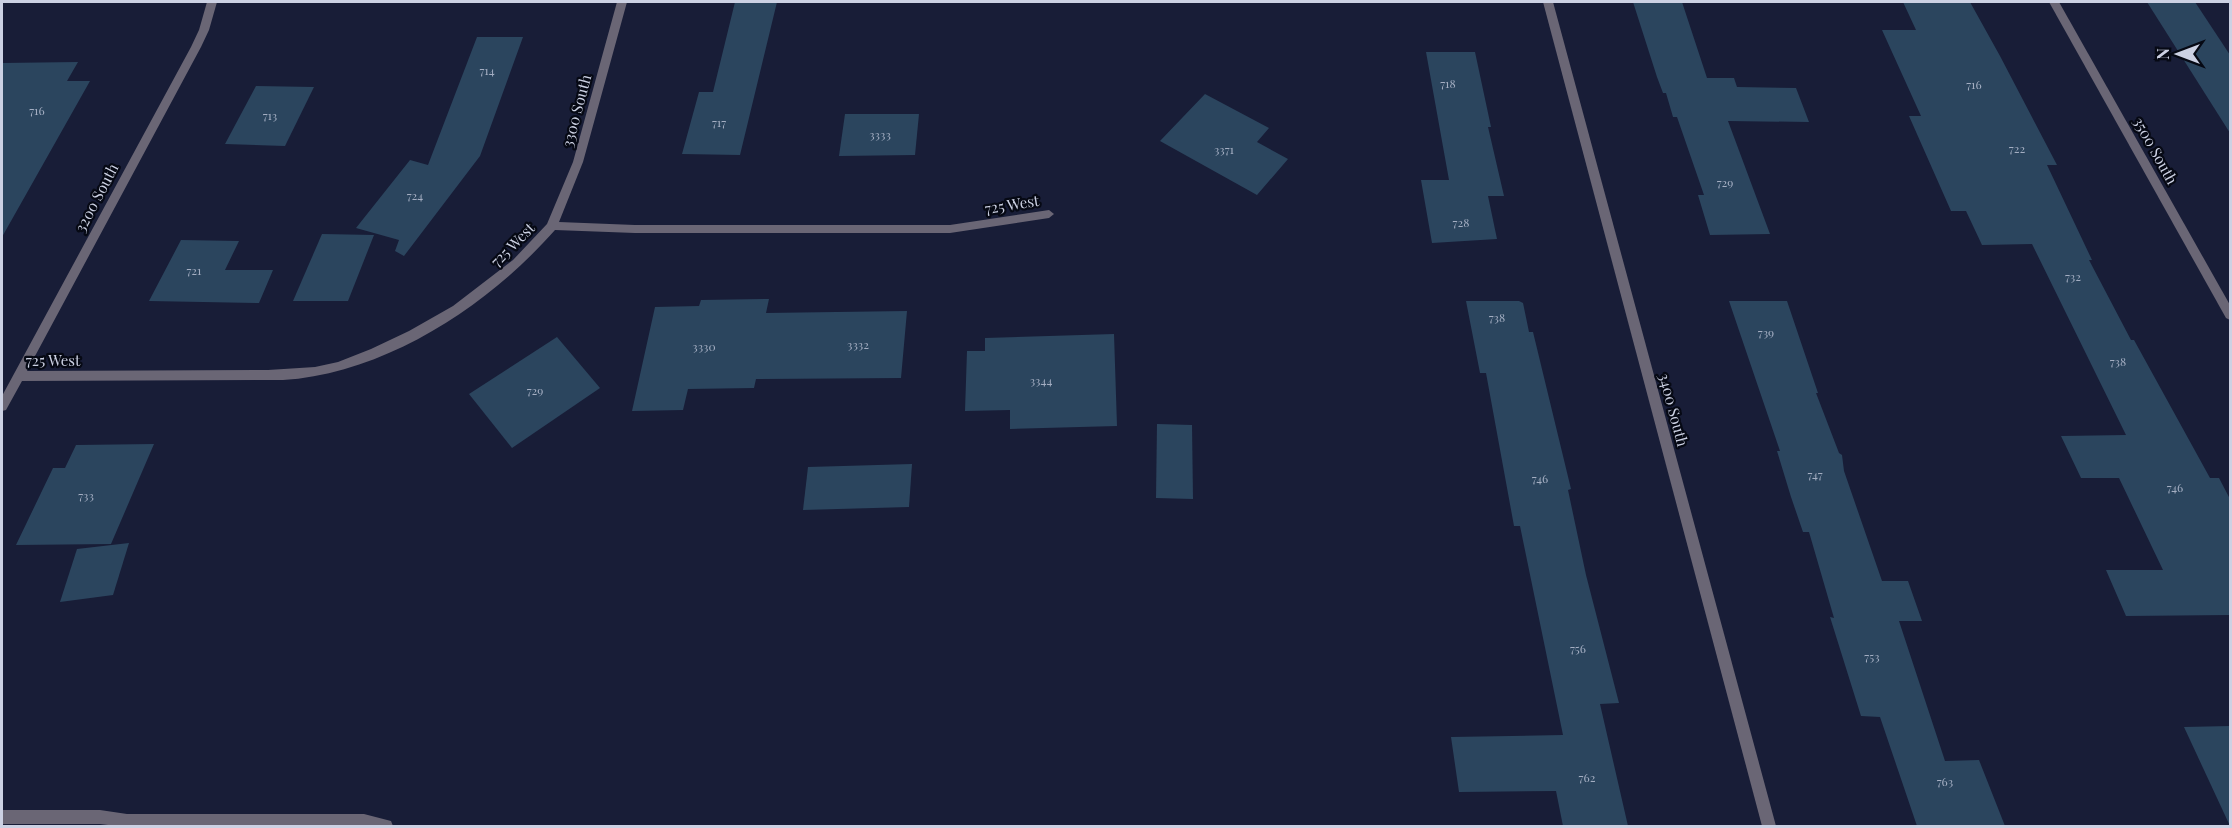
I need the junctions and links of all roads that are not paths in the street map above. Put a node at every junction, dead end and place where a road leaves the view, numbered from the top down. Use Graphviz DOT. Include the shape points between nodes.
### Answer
graph roads {
  1 [pos="212,2"];
  2 [pos="622,2"];
  3 [pos="1548,2"];
  4 [pos="2054,2"];
  5 [pos="1049,214"];
  6 [pos="552,226"];
  7 [pos="2230,315"];
  8 [pos="18,376"];
  9 [pos="2,406"];
  10 [pos="2,817"];
  11 [pos="386,826"];
  12 [pos="1769,826"];
  1 -- 8 [label="street, 3200 South" via="196,47"];
  2 -- 6 [label="street, 3300 South" via="578,162"];
  3 -- 12 [label="street, 3400 South"];
  4 -- 7 [label="street, 3500 South"];
  5 -- 6 [label="street, 725 West" via="950,229"];
  6 -- 8 [label="street, 725 West" via="506,274 464,306 422,331 331,369 268,375"];
  8 -- 9 [label="street, 3200 South"];
  10 -- 11 [label="street" via="364,821"];
}
